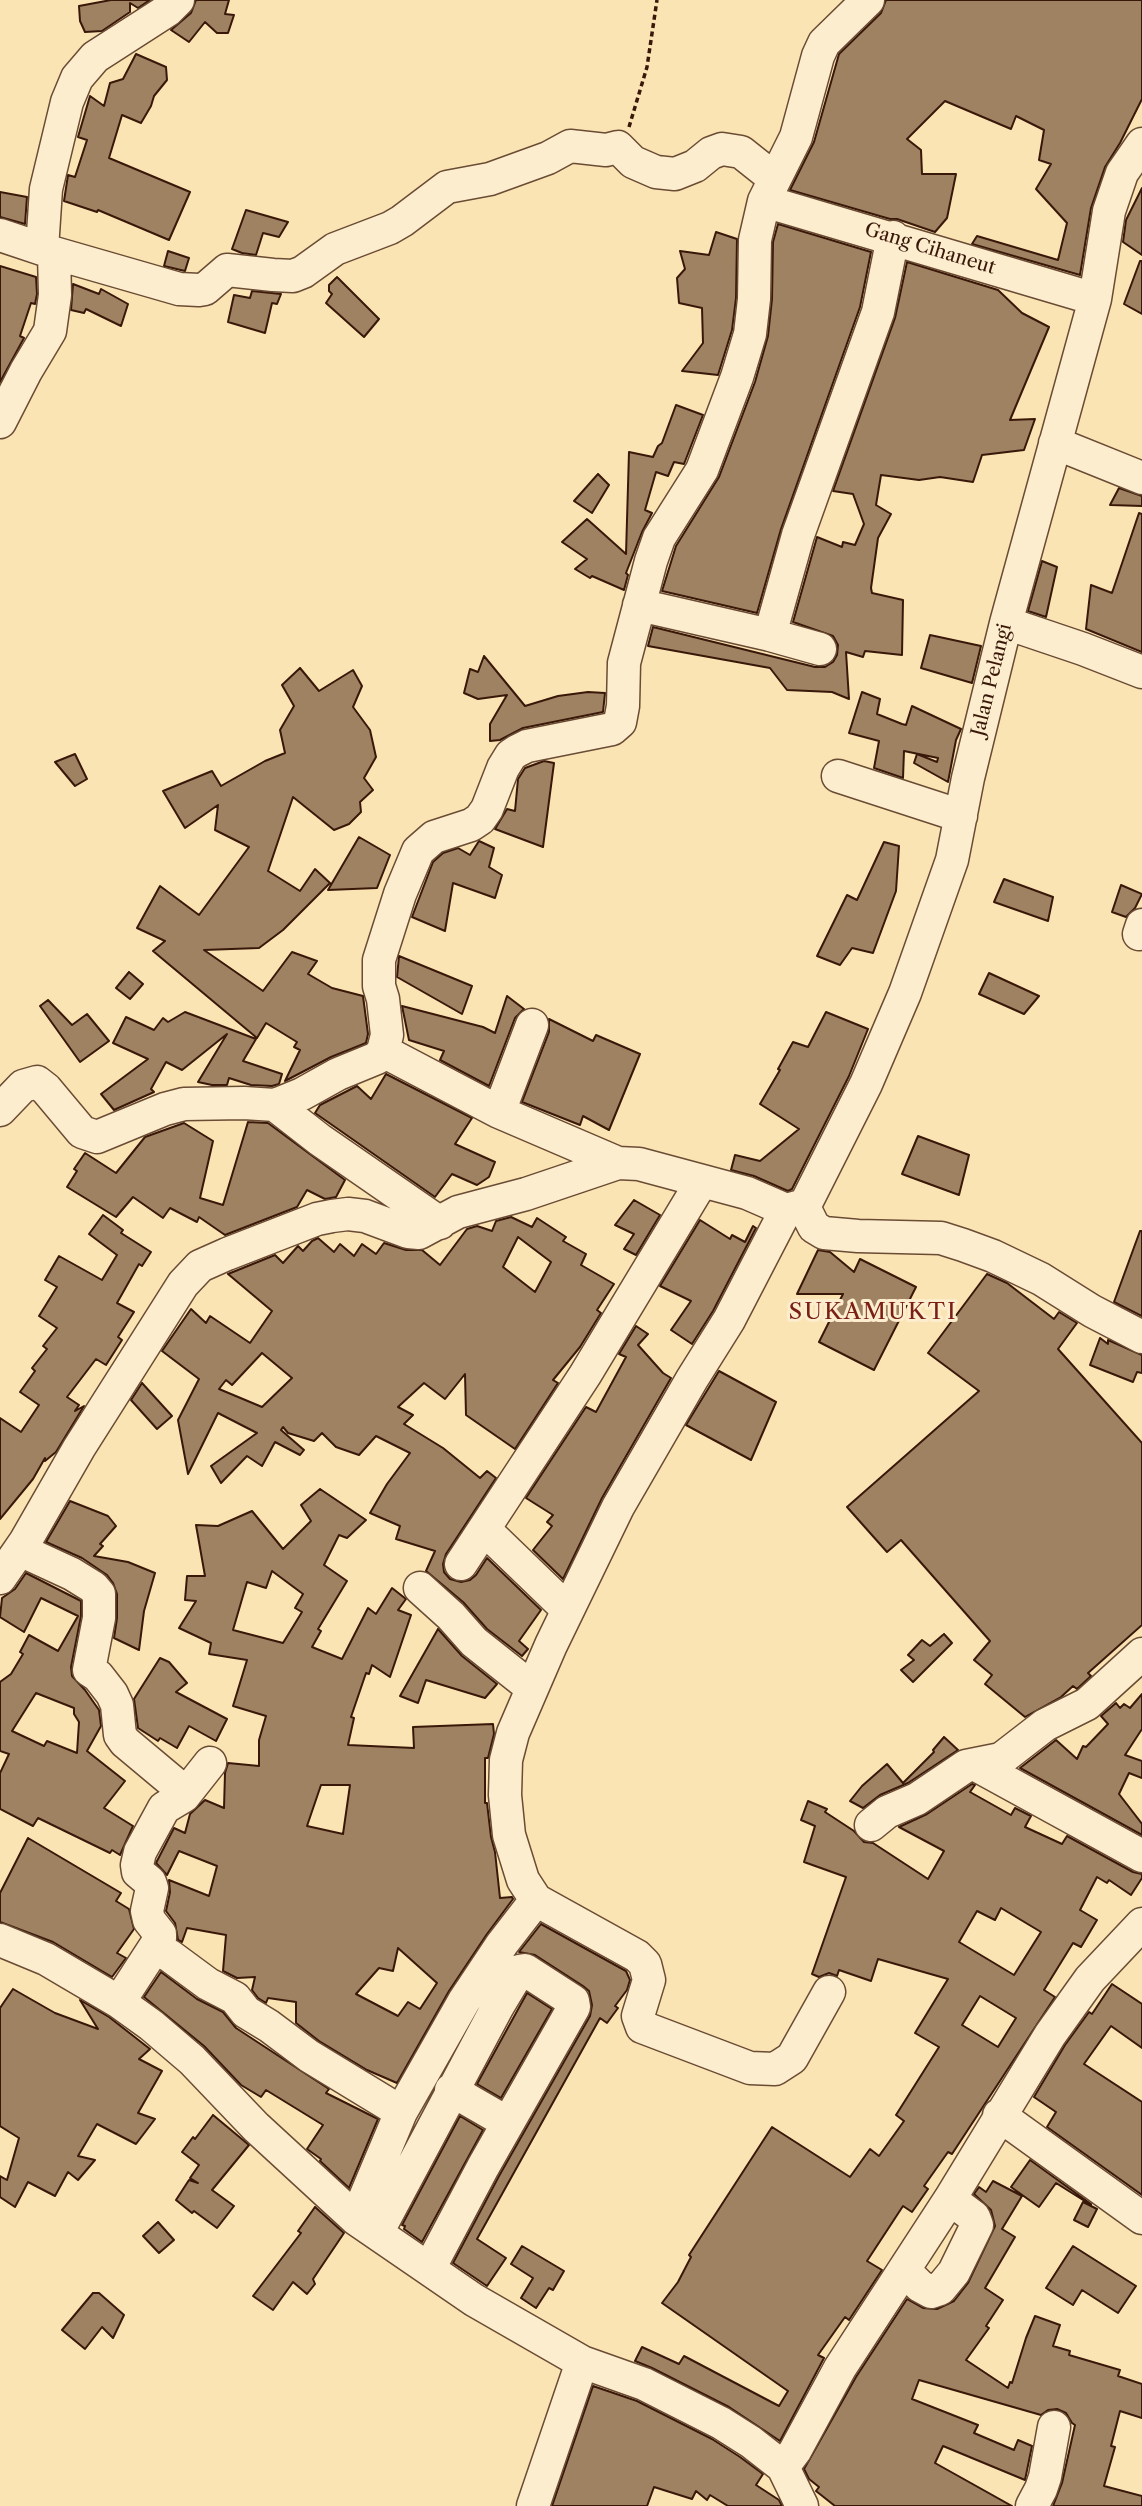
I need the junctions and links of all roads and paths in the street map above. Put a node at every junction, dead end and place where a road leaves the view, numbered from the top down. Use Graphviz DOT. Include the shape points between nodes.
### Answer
graph roads {
  1 [pos="178,0"];
  2 [pos="657,0"];
  3 [pos="868,0"];
  4 [pos="1142,144"];
  5 [pos="618,147"];
  6 [pos="770,190"];
  7 [pos="0,235"];
  8 [pos="893,237"];
  9 [pos="48,251"];
  10 [pos="1095,299"];
  11 [pos="0,422"];
  12 [pos="1055,443"];
  13 [pos="1142,478"];
  14 [pos="639,605"];
  15 [pos="1006,623"];
  16 [pos="771,635"];
  17 [pos="820,649"];
  18 [pos="1142,672"];
  19 [pos="838,776"];
  20 [pos="961,816"];
  21 [pos="532,1025"];
  22 [pos="383,1051"];
  23 [pos="275,1105"];
  24 [pos="0,1110"];
  25 [pos="499,1112"];
  26 [pos="618,1163"];
  27 [pos="702,1181"];
  28 [pos="796,1208"];
  29 [pos="440,1223"];
  30 [pos="1142,1337"];
  31 [pos="484,1529"];
  32 [pos="19,1550"];
  33 [pos="461,1564"];
  34 [pos="0,1578"];
  35 [pos="420,1588"];
  36 [pos="568,1610"];
  37 [pos="1142,1654"];
  38 [pos="532,1688"];
  39 [pos="210,1763"];
  40 [pos="976,1765"];
  41 [pos="186,1793"];
  42 [pos="871,1825"];
  43 [pos="1142,1856"];
  44 [pos="536,1900"];
  45 [pos="1142,1924"];
  46 [pos="0,1940"];
  47 [pos="156,1948"];
  48 [pos="829,1992"];
  49 [pos="119,2002"];
  50 [pos="451,2090"];
  51 [pos="401,2112"];
  52 [pos="999,2115"];
  53 [pos="508,2123"];
  54 [pos="950,2199"];
  55 [pos="1142,2218"];
  56 [pos="366,2226"];
  57 [pos="429,2269"];
  58 [pos="904,2270"];
  59 [pos="582,2362"];
  60 [pos="1054,2427"];
  61 [pos="783,2467"];
  62 [pos="533,2506"];
  63 [pos="802,2506"];
  64 [pos="1032,2506"];
  1 -- 9 [label="street" via="95,57 77,78 46,189"];
  2 -- 5 [label="path" via="647,68"];
  3 -- 6 [label="street" via="824,43 796,137"];
  4 -- 10 [label="street, Jalan Pelangi" via="1116,188 1104,232"];
  5 -- 6 [label="street" via="633,162 675,174 722,149 741,152"];
  5 -- 9 [label="street" via="570,146 548,159 490,179 447,187 390,228 335,250 293,276 227,270 205,289 191,290"];
  6 -- 8 [label="street, Gang Cihaneut"];
  6 -- 14 [label="street" via="755,240 753,318 745,352 702,470 659,538"];
  7 -- 9 [label="street"];
  8 -- 10 [label="street, Gang Cihaneut"];
  8 -- 16 [label="street" via="878,312 798,535"];
  9 -- 11 [label="street" via="55,295 50,331"];
  10 -- 12 [label="street, Jalan Pelangi"];
  12 -- 13 [label="street"];
  12 -- 15 [label="street, Jalan Pelangi"];
  14 -- 16 [label="street"];
  14 -- 22 [label="street" via="624,663 620,722 612,729 527,746 510,755 480,819 434,837 418,851 379,960 387,1035"];
  15 -- 18 [label="street"];
  15 -- 20 [label="street, Jalan Pelangi"];
  16 -- 17 [label="street"];
  19 -- 20 [label="street"];
  20 -- 28 [label="street, Jalan Pelangi" via="952,860 905,993 866,1084"];
  21 -- 25 [label="street"];
  22 -- 23 [label="street" via="377,1058"];
  22 -- 25 [label="street"];
  23 -- 24 [label="street" via="184,1104 97,1137 82,1132 37,1082 23,1086"];
  23 -- 29 [label="street"];
  25 -- 26 [label="street"];
  26 -- 27 [label="street"];
  26 -- 29 [label="street" via="458,1212"];
  27 -- 28 [label="street"];
  27 -- 31 [label="street" via="585,1375"];
  28 -- 30 [label="street" via="806,1212 814,1227 824,1233 941,1238 993,1256"];
  28 -- 36 [label="street, Jalan Pelangi" via="618,1507"];
  29 -- 32 [label="street" via="413,1234 365,1216 332,1216 200,1266 164,1311"];
  31 -- 33 [label="street"];
  31 -- 36 [label="street"];
  32 -- 34 [label="street"];
  32 -- 41 [label="street" via="72,1574 99,1594 89,1670 112,1694 124,1742"];
  35 -- 38 [label="street" via="474,1642"];
  36 -- 38 [label="street, Jalan Pelangi"];
  37 -- 40 [label="street" via="1087,1704 1045,1725 1001,1759"];
  38 -- 44 [label="street, Jalan Pelangi" via="506,1760 505,1795 509,1835 523,1880"];
  39 -- 41 [label="street"];
  40 -- 42 [label="street" via="966,1766"];
  40 -- 43 [label="street"];
  41 -- 47 [label="street" via="164,1808 136,1865 152,1888 148,1911 160,1934"];
  44 -- 48 [label="street" via="637,1955 645,1964 649,1980 638,2016 642,2027 750,2067 775,2069 792,2058"];
  44 -- 51 [label="street" via="464,2001"];
  45 -- 52 [label="street" via="1090,1979"];
  46 -- 49 [label="street" via="46,1959"];
  47 -- 49 [label="street"];
  47 -- 51 [label="street" via="235,1998 246,2012 309,2056"];
  49 -- 56 [label="street" via="192,2060 256,2127"];
  50 -- 53 [label="street"];
  50 -- 53 [label="street" via="519,1970 525,1969 575,2004"];
  50 -- 56 [label="street"];
  51 -- 56 [label="street"];
  52 -- 54 [label="street"];
  52 -- 55 [label="street"];
  53 -- 57 [label="street"];
  54 -- 58 [label="street"];
  54 -- 58 [label="street" via="974,2217 977,2225 954,2272 940,2289 931,2292"];
  56 -- 57 [label="street"];
  57 -- 59 [label="street"];
  58 -- 61 [label="street"];
  59 -- 61 [label="street" via="644,2384 721,2423"];
  59 -- 62 [label="street"];
  60 -- 64 [label="street" via="1045,2477"];
  61 -- 63 [label="street"];
}
